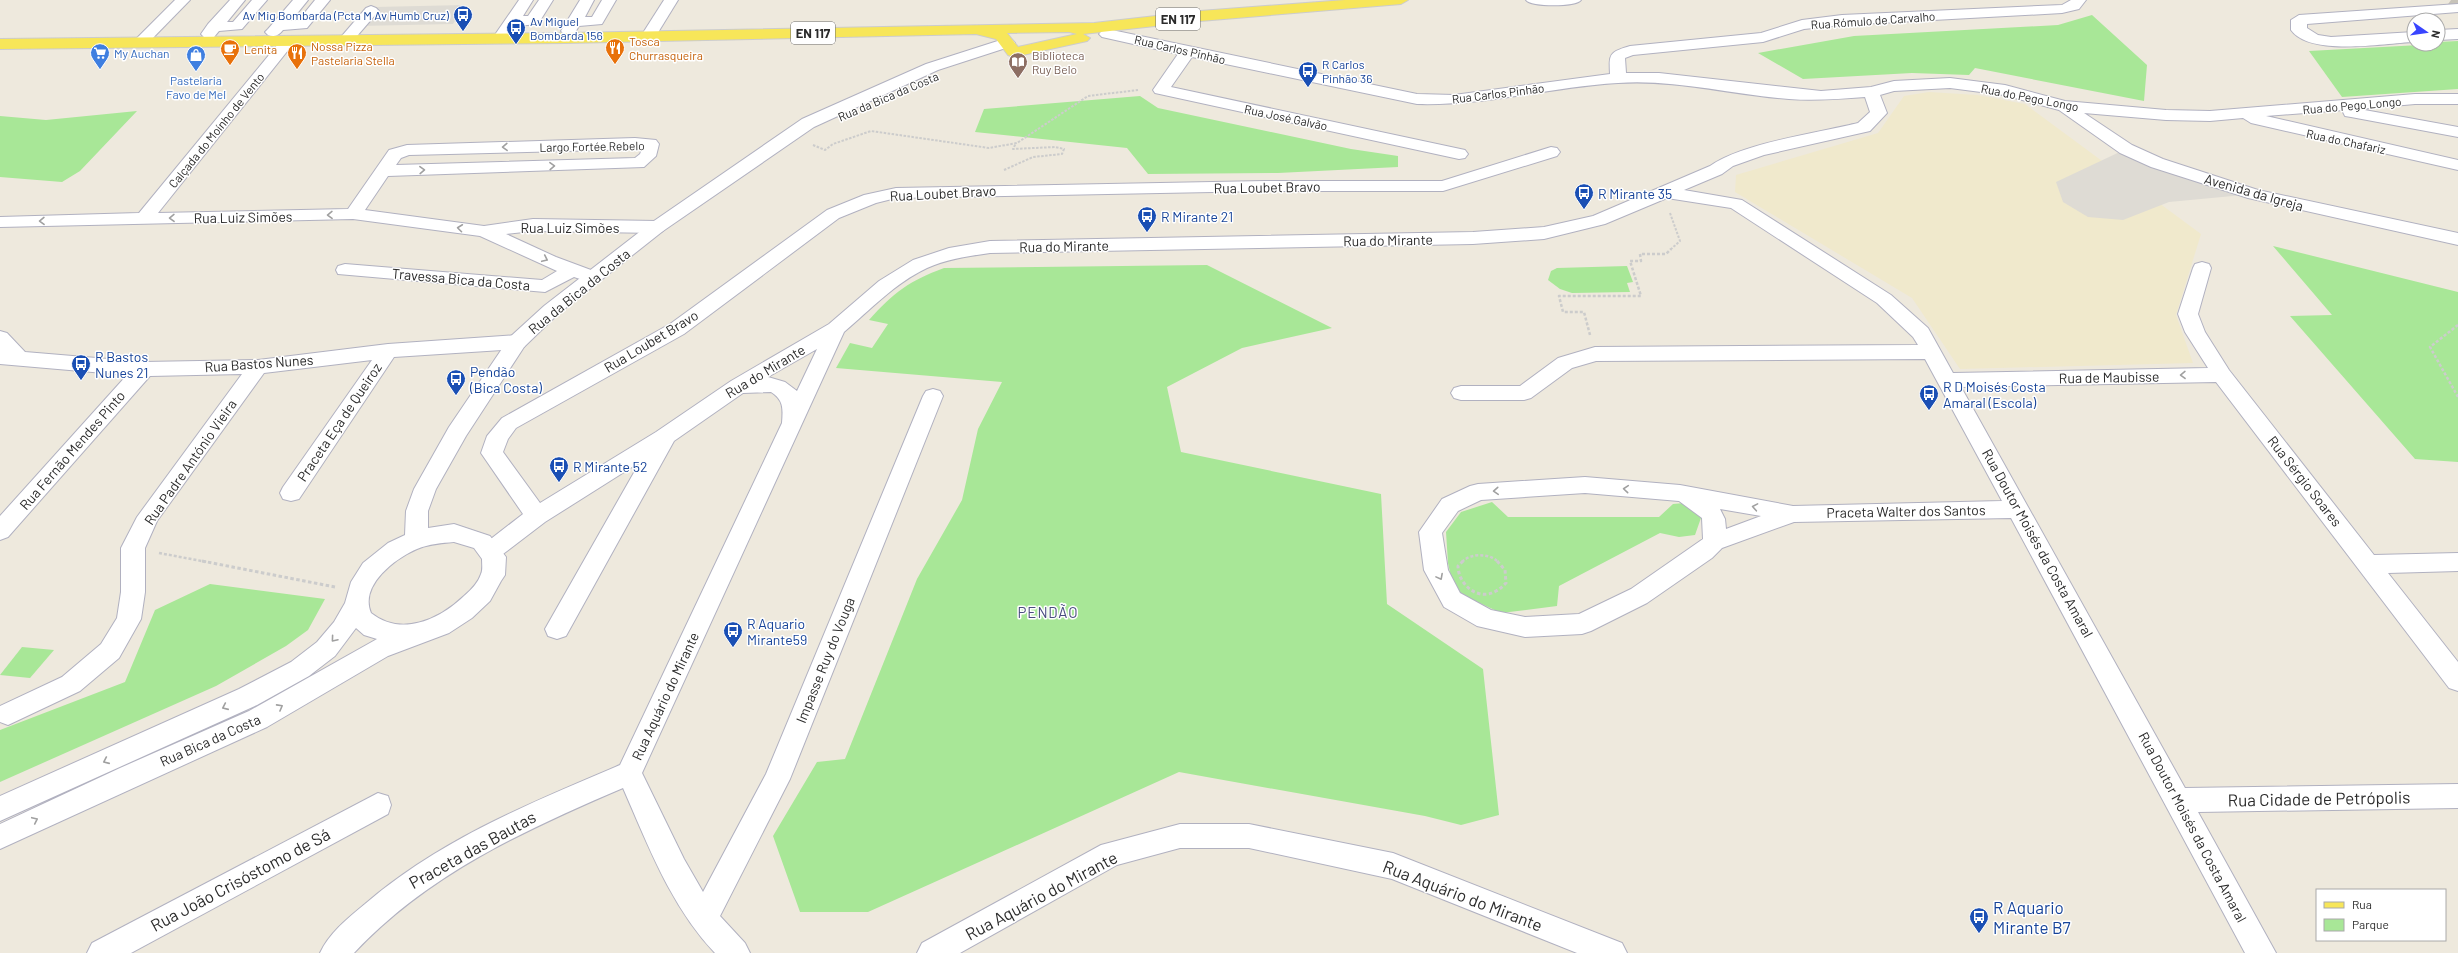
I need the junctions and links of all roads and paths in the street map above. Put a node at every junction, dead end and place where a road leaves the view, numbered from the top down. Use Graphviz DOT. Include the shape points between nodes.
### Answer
graph roads {
  1 [pos="182,0"];
  2 [pos="238,0"];
  3 [pos="260,0"];
  4 [pos="301,0"];
  5 [pos="323,0"];
  6 [pos="526,0"];
  7 [pos="546,0"];
  8 [pos="587,0"];
  9 [pos="609,0"];
  10 [pos="671,0"];
  11 [pos="1401,0"];
  12 [pos="1533,0"];
  13 [pos="1574,0"];
  14 [pos="2079,0"];
  15 [pos="2458,8"];
  16 [pos="371,11"];
  17 [pos="1265,12"];
  18 [pos="512,21"];
  19 [pos="575,22"];
  20 [pos="279,26"];
  21 [pos="213,27"];
  22 [pos="1090,27"];
  23 [pos="977,30"];
  24 [pos="1107,34"];
  25 [pos="2458,34"];
  26 [pos="2446,35"];
  27 [pos="649,36"];
  28 [pos="2406,37"];
  29 [pos="500,38"];
  30 [pos="566,38"];
  31 [pos="346,40"];
  32 [pos="265,41"];
  33 [pos="288,41"];
  34 [pos="204,42"];
  35 [pos="140,43"];
  36 [pos="0,44"];
  37 [pos="1010,47"];
  38 [pos="1188,50"];
  39 [pos="1618,78"];
  40 [pos="1162,87"];
  41 [pos="1871,92"];
  42 [pos="2458,99"];
  43 [pos="2064,106"];
  44 [pos="2328,107"];
  45 [pos="2235,114"];
  46 [pos="2458,132"];
  47 [pos="796,138"];
  48 [pos="1017,143"];
  49 [pos="1551,152"];
  50 [pos="767,153"];
  51 [pos="1459,154"];
  52 [pos="2458,165"];
  53 [pos="1716,170"];
  54 [pos="383,171"];
  55 [pos="1001,173"];
  56 [pos="1664,192"];
  57 [pos="1736,204"];
  58 [pos="353,214"];
  59 [pos="144,219"];
  60 [pos="0,222"];
  61 [pos="533,225"];
  62 [pos="657,227"];
  63 [pos="484,231"];
  64 [pos="2458,239"];
  65 [pos="510,242"];
  66 [pos="2202,268"];
  67 [pos="345,270"];
  68 [pos="572,270"];
  69 [pos="592,277"];
  70 [pos="2458,325"];
  71 [pos="836,329"];
  72 [pos="0,338"];
  73 [pos="518,342"];
  74 [pos="388,351"];
  75 [pos="1932,352"];
  76 [pos="1595,354"];
  77 [pos="0,357"];
  78 [pos="21,360"];
  79 [pos="258,366"];
  80 [pos="144,369"];
  81 [pos="2222,375"];
  82 [pos="1948,380"];
  83 [pos="738,386"];
  84 [pos="1461,393"];
  85 [pos="933,396"];
  86 [pos="2458,397"];
  87 [pos="792,428"];
  88 [pos="664,438"];
  89 [pos="291,493"];
  90 [pos="1680,493"];
  91 [pos="2020,509"];
  92 [pos="1793,514"];
  93 [pos="537,516"];
  94 [pos="0,531"];
  95 [pos="416,540"];
  96 [pos="1714,542"];
  97 [pos="133,548"];
  98 [pos="491,551"];
  99 [pos="2458,562"];
  100 [pos="2369,564"];
  101 [pos="1488,594"];
  102 [pos="357,599"];
  103 [pos="557,629"];
  104 [pos="416,634"];
  105 [pos="2458,681"];
  106 [pos="8,714"];
  107 [pos="629,773"];
  108 [pos="2458,796"];
  109 [pos="2179,800"];
  110 [pos="378,805"];
  111 [pos="0,809"];
  112 [pos="0,837"];
  113 [pos="704,918"];
  114 [pos="102,953"];
  115 [pos="335,953"];
  116 [pos="735,953"];
  117 [pos="932,953"];
  118 [pos="1612,953"];
  119 [pos="2261,953"];
  1 -- 35 [label="street"];
  2 -- 21 [label="street"];
  3 -- 21 [label="street" via="237,26"];
  4 -- 20 [label="street"];
  5 -- 20 [label="street" via="302,24"];
  6 -- 18 [label="street"];
  7 -- 18 [label="street" via="533,21"];
  8 -- 19 [label="street"];
  9 -- 19 [label="street" via="597,21"];
  10 -- 27 [label="street"];
  11 -- 17 [label="main road, EN 117"];
  12 -- 13 [label="street"];
  14 -- 39 [label="street, Rua Rómulo de Carvalho" via="2074,6 2062,9 1842,20 1802,25 1763,37 1630,51 1617,56"];
  15 -- 28 [label="street" via="2299,20 2299,30 2313,39 2331,42"];
  16 -- 31 [label="street"];
  17 -- 22 [label="main road, EN 117"];
  17 -- 24 [label="main road, EN 117"];
  18 -- 29 [label="street"];
  19 -- 30 [label="street"];
  20 -- 32 [label="street"];
  21 -- 34 [label="street"];
  22 -- 23 [label="main road, EN 117"];
  22 -- 37 [label="main road, EN 117"];
  23 -- 27 [label="main road, EN 117"];
  23 -- 37 [label="main road, EN 117" via="997,34"];
  24 -- 37 [label="main road, EN 117"];
  24 -- 38 [label="street, Rua Carlos Pinhão"];
  25 -- 26 [label="street"];
  27 -- 30 [label="main road, EN 117"];
  29 -- 30 [label="main road, EN 117"];
  29 -- 31 [label="main road, EN 117"];
  31 -- 33 [label="main road, EN 117"];
  32 -- 33 [label="main road, EN 117"];
  32 -- 34 [label="main road, EN 117"];
  33 -- 59 [label="street, Calçada do Moínho de Vento"];
  34 -- 35 [label="main road, EN 117"];
  35 -- 36 [label="main road, EN 117"];
  37 -- 47 [label="street, Rua da Bica da Costa" via="917,81"];
  37 -- 50 [label="street, Rua da Bica da Costa" via="946,62 888,86 808,123"];
  38 -- 39 [label="street, Rua Carlos Pinhão" via="1417,99 1454,100"];
  38 -- 40 [label="street"];
  39 -- 41 [label="street, Rua Carlos Pinhão" via="1659,78 1821,96"];
  40 -- 48 [label="path" via="1088,96"];
  40 -- 51 [label="street, Rua José Galvão" via="1161,90"];
  41 -- 43 [label="street, Rua do Pego Longo" via="1894,86 1950,83 2005,90"];
  41 -- 53 [label="street" via="1879,113 1864,127 1759,151 1728,162"];
  42 -- 44 [label="street, Rua do Pego Longo" via="2415,99"];
  43 -- 45 [label="street, Rua do Pego Longo" via="2166,115"];
  43 -- 64 [label="street, Avenida da Igreja" via="2126,149 2157,163 2254,194"];
  44 -- 45 [label="street, Rua do Pego Longo"];
  44 -- 46 [label="street"];
  45 -- 52 [label="street, Rua do Chafariz"];
  47 -- 48 [label="path" via="825,150 833,144 870,130 990,148"];
  47 -- 50 [label="street, Rua da Bica da Costa"];
  48 -- 55 [label="path" via="1013,149 1064,149 1062,154 1033,157"];
  49 -- 93 [label="street, Rua Loubet Bravo" via="1443,186 896,193 849,206 833,214 677,329 510,423 498,436 492,452"];
  50 -- 62 [label="street, Rua da Bica da Costa"];
  53 -- 56 [label="street, Rua do Mirante"];
  53 -- 57 [label="street, Rua Doutor Moisés da Costa Amaral"];
  54 -- 54 [label="street, Largo Fortée Rebelo, one-way" via="638,163 645,160 651,149 650,144 635,144 407,150 395,154"];
  54 -- 58 [label="street, Largo Fortée Rebelo"];
  56 -- 57 [label="street, Rua Doutor Moisés da Costa Amaral"];
  56 -- 71 [label="street, Rua do Mirante" via="1599,220 1544,233 1473,238 983,248 949,254 920,264 886,285"];
  56 -- 76 [label="path" via="1680,241 1666,254 1640,254 1641,261 1630,261 1641,296 1559,296 1563,312 1584,312"];
  57 -- 75 [label="street, Rua Doutor Moisés da Costa Amaral" via="1884,299 1921,333"];
  58 -- 59 [label="street, Rua Luiz Simões, one-way"];
  63 -- 58 [label="street, Rua Luiz Simões, one-way"];
  59 -- 60 [label="street, Rua Luiz Simões, one-way"];
  61 -- 62 [label="street, Rua Luiz Simões"];
  61 -- 63 [label="street, Rua Luiz Simões"];
  61 -- 65 [label="street" via="513,235"];
  62 -- 69 [label="street, Rua da Bica da Costa"];
  63 -- 65 [label="street, Rua Luiz Simões"];
  65 -- 68 [label="street, Rua Luiz Simões, one-way"];
  66 -- 81 [label="street, Rua Sérgio Soares" via="2188,314 2195,332"];
  67 -- 68 [label="street, Travessa Bica da Costa" via="545,286"];
  68 -- 69 [label="street, Rua Luiz Simões"];
  69 -- 73 [label="street, Rua da Bica da Costa" via="551,310"];
  70 -- 86 [label="path" via="2430,347"];
  71 -- 83 [label="street, Rua do Mirante"];
  71 -- 87 [label="street, Rua Aquário do Mirante"];
  72 -- 78 [label="street"];
  73 -- 74 [label="street, Rua Bastos Nunes"];
  73 -- 95 [label="street, Rua da Bica da Costa" via="457,432 426,489 418,511"];
  74 -- 79 [label="street, Rua Bastos Nunes"];
  74 -- 89 [label="street, Praceta Eça de Queiroz"];
  75 -- 76 [label="street"];
  75 -- 82 [label="street, Rua Doutor Moisés da Costa Amaral"];
  76 -- 84 [label="street" via="1565,363 1524,393"];
  77 -- 78 [label="street, Rua Bastos Nunes"];
  78 -- 80 [label="street, Rua Bastos Nunes"];
  79 -- 80 [label="street, Rua Bastos Nunes"];
  79 -- 97 [label="street, Rua Padre António Vieira" via="148,517"];
  80 -- 94 [label="street, Rua Fernão Mendes Pinto"];
  81 -- 82 [label="street, Rua de Maubisse, one-way"];
  81 -- 100 [label="street, Rua Sérgio Soares"];
  82 -- 91 [label="street, Rua Doutor Moisés da Costa Amaral"];
  83 -- 87 [label="street, Rua Aquário do Mirante" via="764,382 782,388 793,404"];
  83 -- 88 [label="street, Rua do Mirante"];
  85 -- 113 [label="street, Impasse Ruy do Vouga" via="777,779"];
  87 -- 107 [label="street, Rua Aquário do Mirante"];
  88 -- 93 [label="street, Rua do Mirante"];
  88 -- 103 [label="street"];
  92 -- 90 [label="street, Praceta Walter dos Santos, one-way"];
  90 -- 96 [label="street, Praceta Walter dos Santos" via="1706,506 1717,523"];
  90 -- 96 [label="street, Praceta Walter dos Santos, one-way" via="1585,485 1478,492 1450,505 1430,532 1436,570 1452,600 1486,618 1525,627 1582,624 1639,596 1704,552"];
  91 -- 92 [label="street, Praceta Walter dos Santos"];
  91 -- 109 [label="street, Rua Doutor Moisés da Costa Amaral"];
  92 -- 96 [label="street, Praceta Walter dos Santos"];
  93 -- 98 [label="street, Rua do Mirante"];
  95 -- 98 [label="street" via="435,535 465,535 483,542"];
  95 -- 102 [label="street" via="396,549 379,562 366,576"];
  97 -- 102 [label="path"];
  97 -- 106 [label="street, Rua Padre António Vieira" via="133,592 129,620 110,651 71,684"];
  98 -- 104 [label="street" via="495,566 491,582 479,599 462,614"];
  99 -- 100 [label="street"];
  100 -- 105 [label="street, Rua Sérgio Soares"];
  101 -- 101 [label="path" via="1502,588 1506,583 1506,570 1488,556 1472,556 1465,559 1457,569 1460,582 1472,591"];
  102 -- 104 [label="street" via="361,620 374,630 393,635"];
  102 -- 111 [label="street, Rua Bica da Costa, one-way" via="343,629 326,649 300,669 248,697"];
  112 -- 104 [label="street, Rua Bica da Costa, one-way" via="258,719 379,649"];
  107 -- 113 [label="street, Rua Aquário do Mirante" via="671,863"];
  107 -- 115 [label="street, Praceta das Bautas" via="536,813 423,873 393,895"];
  108 -- 109 [label="street, Rua Cidade de Petrópolis"];
  109 -- 119 [label="street, Rua Doutor Moisés da Costa Amaral"];
  110 -- 114 [label="street, Rua João Crisóstomo de Sá"];
  113 -- 116 [label="street, Rua Aquário do Mirante" via="716,935"];
  117 -- 118 [label="street, Rua Aquário do Mirante" via="1111,854 1180,836 1241,836 1393,866"];
}
